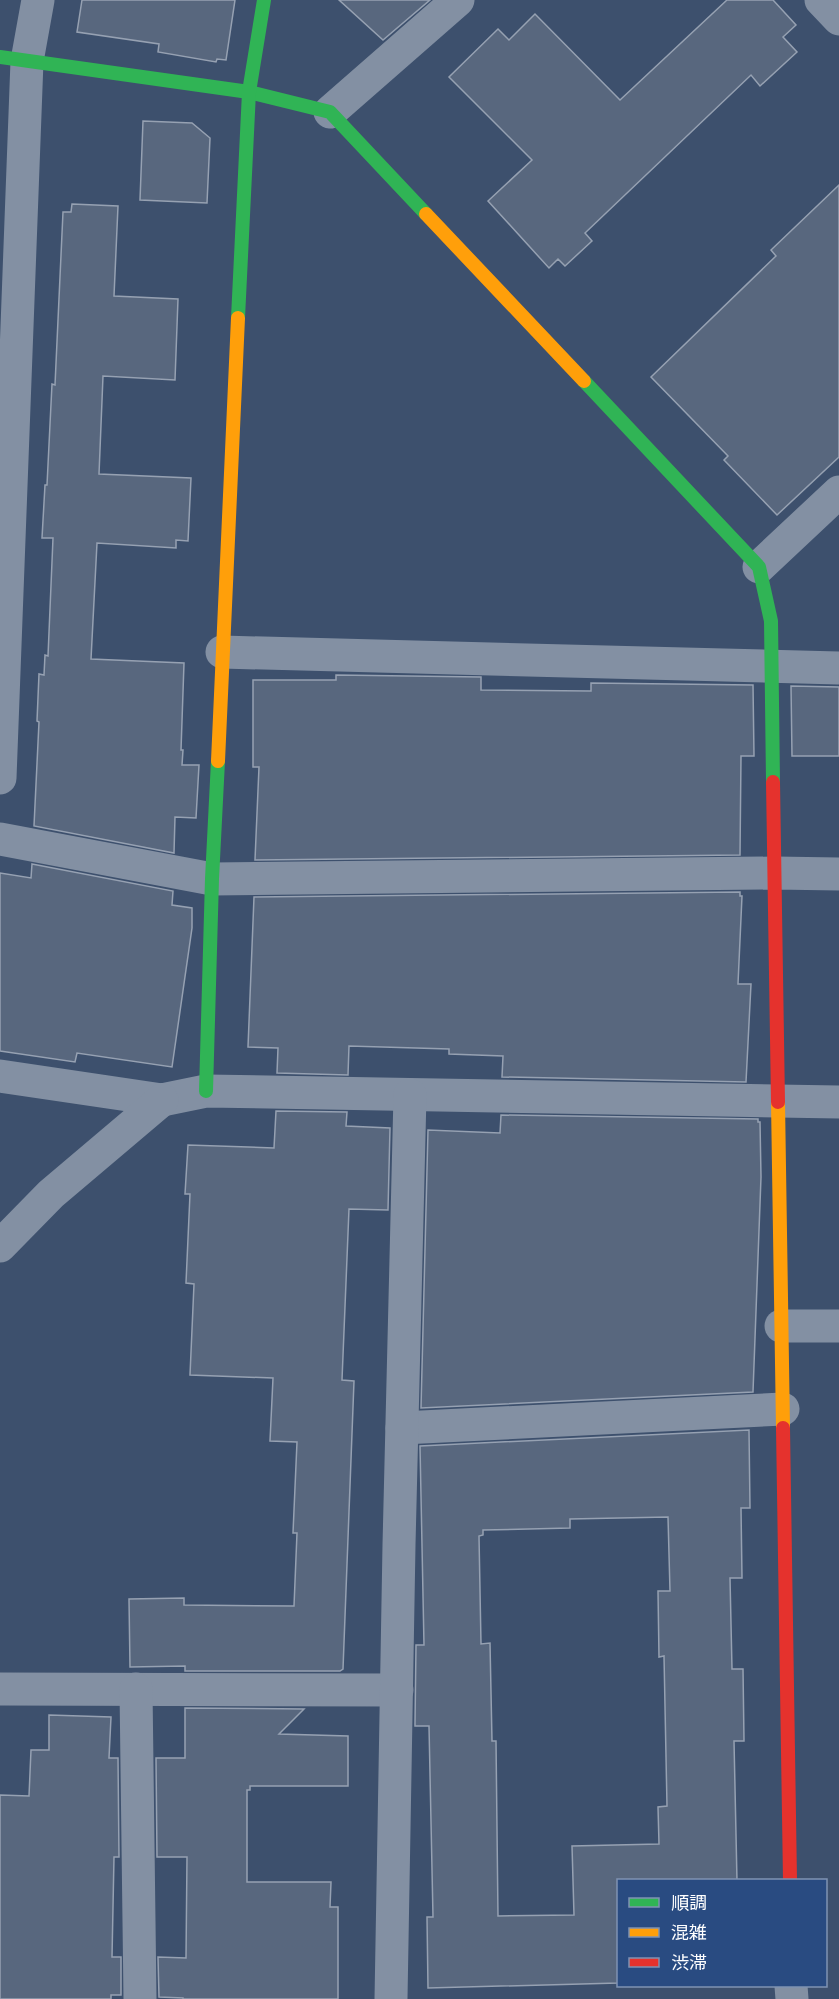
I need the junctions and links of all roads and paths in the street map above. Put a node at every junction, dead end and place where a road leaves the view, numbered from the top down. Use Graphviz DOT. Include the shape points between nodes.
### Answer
graph roads {
  1 [pos="38,0"];
  2 [pos="264,0"];
  3 [pos="458,0"];
  4 [pos="821,0"];
  5 [pos="839,19"];
  6 [pos="13,59"];
  7 [pos="249,92"];
  8 [pos="330,112"];
  9 [pos="839,492"];
  10 [pos="759,567"];
  11 [pos="222,652"];
  12 [pos="772,665"];
  13 [pos="839,668"];
  14 [pos="0,778"];
  15 [pos="0,838"];
  16 [pos="775,873"];
  17 [pos="839,874"];
  18 [pos="212,879"];
  19 [pos="0,1076"];
  20 [pos="206,1091"];
  21 [pos="410,1095"];
  22 [pos="162,1100"];
  23 [pos="778,1101"];
  24 [pos="839,1102"];
  25 [pos="0,1246"];
  26 [pos="781,1326"];
  27 [pos="839,1326"];
  28 [pos="783,1409"];
  29 [pos="402,1428"];
  30 [pos="0,1689"];
  31 [pos="136,1689"];
  32 [pos="397,1690"];
  33 [pos="790,1879"];
  34 [pos="140,1999"];
  35 [pos="391,1999"];
  1 -- 6 [label="street"];
  2 -- 7 [label="street"];
  3 -- 8 [label="street"];
  4 -- 5 [label="street"];
  6 -- 7 [label="street"];
  6 -- 14 [label="street"];
  7 -- 8 [label="street"];
  7 -- 11 [label="street"];
  8 -- 10 [label="street"];
  9 -- 10 [label="street"];
  10 -- 12 [label="street" via="771,621"];
  11 -- 12 [label="street"];
  11 -- 18 [label="street"];
  12 -- 13 [label="street"];
  12 -- 16 [label="street"];
  15 -- 18 [label="street"];
  16 -- 17 [label="street"];
  16 -- 18 [label="street"];
  16 -- 23 [label="street"];
  18 -- 20 [label="street"];
  19 -- 22 [label="street"];
  20 -- 21 [label="street"];
  20 -- 22 [label="street"];
  21 -- 23 [label="street"];
  21 -- 29 [label="street"];
  22 -- 25 [label="street" via="51,1194"];
  23 -- 24 [label="street"];
  23 -- 26 [label="street"];
  26 -- 27 [label="street"];
  26 -- 28 [label="street"];
  28 -- 29 [label="street"];
  28 -- 33 [label="street"];
  29 -- 32 [label="street"];
  30 -- 31 [label="street"];
  31 -- 32 [label="street"];
  31 -- 34 [label="street"];
  32 -- 35 [label="street"];
}
